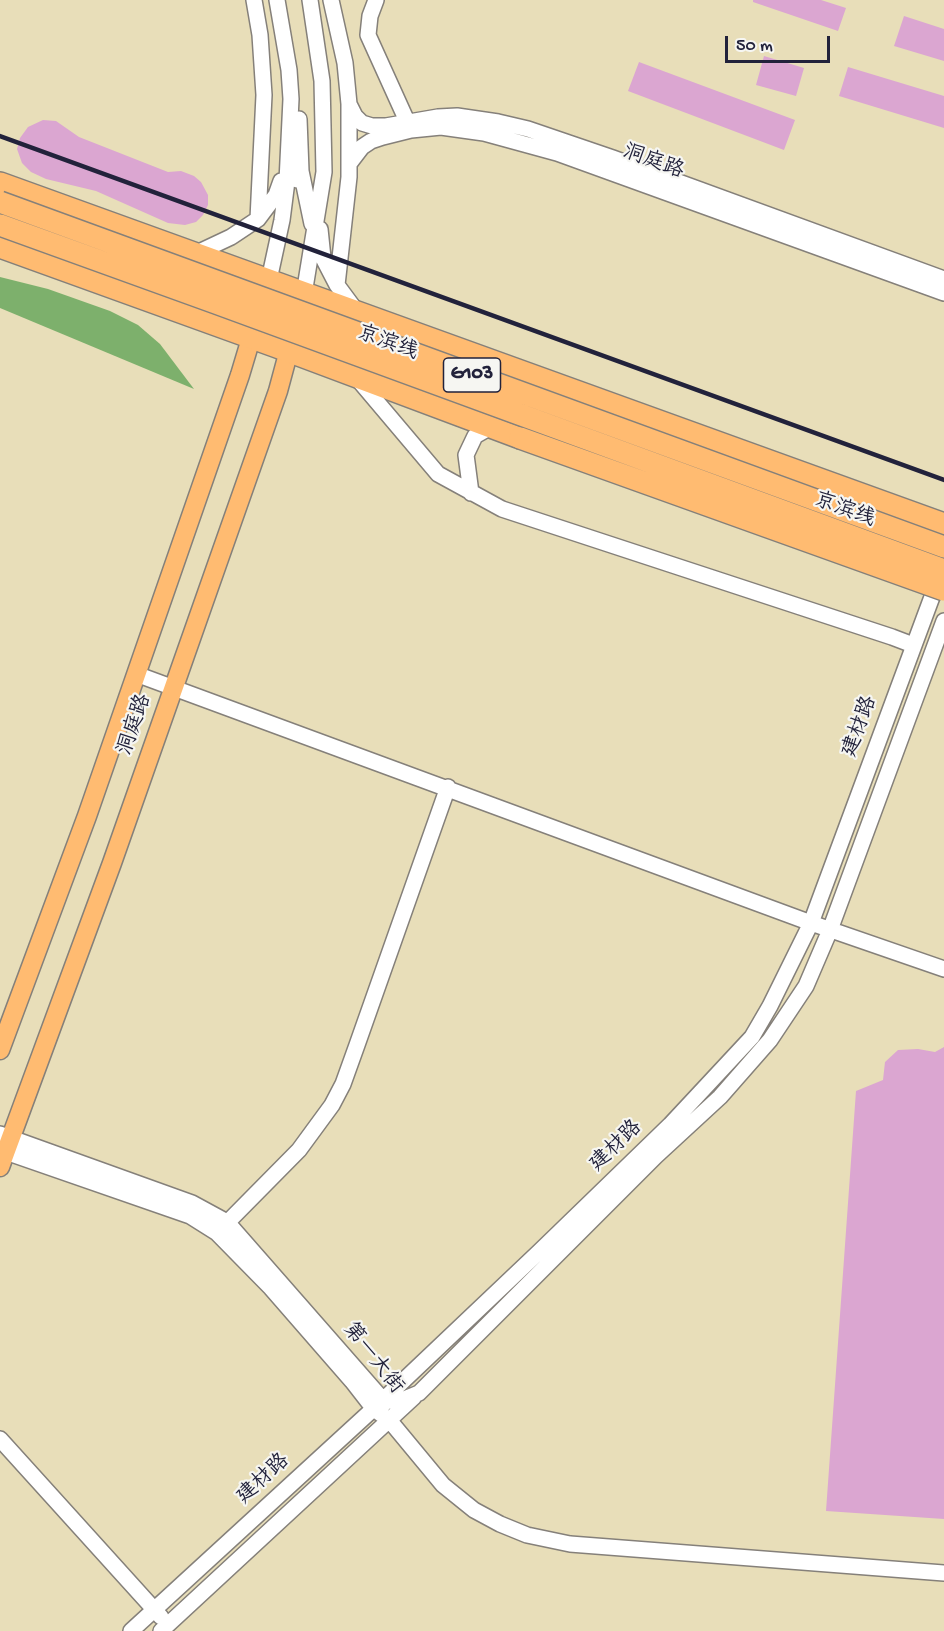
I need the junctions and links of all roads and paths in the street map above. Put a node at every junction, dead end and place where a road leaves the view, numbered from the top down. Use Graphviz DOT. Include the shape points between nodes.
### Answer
graph roads {
  1 [pos="254,0"];
  2 [pos="278,0"];
  3 [pos="286,0"];
  4 [pos="310,0"];
  5 [pos="331,0"];
  6 [pos="376,0"];
  7 [pos="349,104"];
  8 [pos="410,127"];
  9 [pos="286,164"];
  10 [pos="349,164"];
  11 [pos="301,171"];
  12 [pos="324,172"];
  13 [pos="0,183"];
  14 [pos="0,202"];
  15 [pos="258,219"];
  16 [pos="282,220"];
  17 [pos="0,225"];
  18 [pos="314,230"];
  19 [pos="0,247"];
  20 [pos="196,253"];
  21 [pos="944,279"];
  22 [pos="268,280"];
  23 [pos="337,285"];
  24 [pos="944,293"];
  25 [pos="304,294"];
  26 [pos="359,314"];
  27 [pos="251,338"];
  28 [pos="288,352"];
  29 [pos="355,376"];
  30 [pos="489,428"];
  31 [pos="471,493"];
  32 [pos="944,524"];
  33 [pos="944,547"];
  34 [pos="944,564"];
  35 [pos="944,570"];
  36 [pos="944,590"];
  37 [pos="944,621"];
  38 [pos="913,645"];
  39 [pos="136,674"];
  40 [pos="172,688"];
  41 [pos="448,788"];
  42 [pos="811,923"];
  43 [pos="830,930"];
  44 [pos="944,969"];
  45 [pos="0,1050"];
  46 [pos="3,1148"];
  47 [pos="222,1227"];
  48 [pos="356,1378"];
  49 [pos="405,1379"];
  50 [pos="419,1393"];
  51 [pos="378,1404"];
  52 [pos="390,1421"];
  53 [pos="0,1439"];
  54 [pos="944,1573"];
  55 [pos="154,1610"];
  56 [pos="164,1628"];
  57 [pos="131,1631"];
  1 -- 15 [label="street" via="264,94"];
  2 -- 9 [label="street" via="290,69"];
  3 -- 11 [label="street" via="295,42"];
  4 -- 12 [label="street" via="322,81"];
  5 -- 7 [label="street" via="345,63"];
  6 -- 8 [label="street" via="368,35"];
  7 -- 8 [label="street, 洞庭路" via="362,123"];
  7 -- 10 [label="street"];
  8 -- 10 [label="street, 洞庭路" via="371,141"];
  8 -- 21 [label="street, 洞庭路" via="438,117 457,116 528,129"];
  8 -- 24 [label="street, 洞庭路" via="457,128 513,139"];
  9 -- 15 [label="street" via="276,195"];
  9 -- 16 [label="street"];
  10 -- 23 [label="street"];
  11 -- 16 [label="street"];
  11 -- 18 [label="street"];
  12 -- 18 [label="street"];
  12 -- 23 [label="street" via="320,239 323,258"];
  13 -- 20 [label="highway"];
  14 -- 33 [label="highway, 京滨线 / G103, bridge"];
  15 -- 20 [label="street"];
  16 -- 22 [label="street"];
  17 -- 35 [label="highway, 京滨线 / G103, bridge"];
  18 -- 25 [label="street"];
  19 -- 27 [label="highway"];
  20 -- 22 [label="highway"];
  22 -- 25 [label="highway"];
  22 -- 27 [label="main road, 洞庭路"];
  23 -- 26 [label="street"];
  25 -- 26 [label="highway"];
  25 -- 28 [label="main road, 洞庭路"];
  26 -- 32 [label="highway"];
  27 -- 28 [label="highway"];
  27 -- 39 [label="main road, 洞庭路"];
  28 -- 29 [label="highway"];
  28 -- 40 [label="main road, 洞庭路" via="278,392"];
  29 -- 30 [label="highway"];
  29 -- 31 [label="street" via="438,474"];
  30 -- 31 [label="street" via="475,436 466,454"];
  30 -- 36 [label="highway, bridge"];
  31 -- 38 [label="street" via="502,509"];
  34 -- 38 [label="street, 建材路"];
  37 -- 43 [label="street, 建材路"];
  38 -- 42 [label="street, 建材路"];
  39 -- 40 [label="street"];
  39 -- 45 [label="main road, 洞庭路"];
  40 -- 41 [label="street"];
  40 -- 46 [label="main road, 洞庭路" via="112,863"];
  41 -- 42 [label="street"];
  41 -- 47 [label="street" via="343,1084 299,1150"];
  42 -- 43 [label="street"];
  42 -- 49 [label="street, 建材路" via="752,1037 670,1125"];
  43 -- 44 [label="street"];
  43 -- 50 [label="street, 建材路" via="806,986 770,1040 720,1097"];
  46 -- 47 [label="street, 第一大街" via="192,1203"];
  47 -- 48 [label="street, 第一大街"];
  48 -- 49 [label="street" via="382,1385"];
  48 -- 51 [label="street, 第一大街"];
  49 -- 51 [label="street, 建材路"];
  50 -- 51 [label="street"];
  50 -- 52 [label="street, 建材路"];
  51 -- 52 [label="street, 第一大街"];
  51 -- 55 [label="street, 建材路"];
  52 -- 54 [label="street, 第一大街" via="454,1495 487,1518 534,1537 570,1544"];
  52 -- 56 [label="street, 建材路"];
  53 -- 55 [label="street"];
  55 -- 56 [label="street"];
  55 -- 57 [label="street, 建材路"];
}
